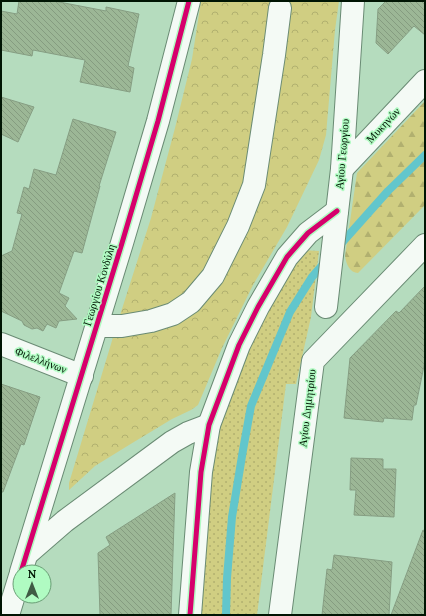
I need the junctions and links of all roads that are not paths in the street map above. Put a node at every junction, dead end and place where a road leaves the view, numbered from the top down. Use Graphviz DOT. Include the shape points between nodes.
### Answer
graph roads {
  1 [pos="189,1"];
  2 [pos="353,1"];
  3 [pos="280,8"];
  4 [pos="425,81"];
  5 [pos="342,169"];
  6 [pos="336,221"];
  7 [pos="425,245"];
  8 [pos="327,300"];
  9 [pos="97,326"];
  10 [pos="1,344"];
  11 [pos="82,376"];
  12 [pos="210,425"];
  13 [pos="24,563"];
  14 [pos="12,602"];
  15 [pos="8,615"];
  16 [pos="190,615"];
  17 [pos="280,615"];
  1 -- 9 [label="street, Γεωργίου Κονδύλη" via="158,121"];
  2 -- 5 [label="street, Αγίου Γεωργίου"];
  3 -- 9 [label="street" via="254,185 238,226 213,276 191,302 173,314 122,326"];
  4 -- 5 [label="street, Μυκηνών"];
  5 -- 6 [label="street, Αγίου Γεωργίου"];
  6 -- 8 [label="street, Αγίου Γεωργίου"];
  6 -- 12 [label="street" via="308,233 287,257 239,345"];
  7 -- 17 [label="street, Αγίου Δημητρίου" via="313,361"];
  9 -- 11 [label="street, Γεωργίου Κονδύλη"];
  10 -- 11 [label="street, Φιλελλήνων"];
  11 -- 13 [label="street, Γεωργίου Κονδύλη"];
  12 -- 13 [label="street" via="188,433 144,462 65,521"];
  12 -- 16 [label="street" via="201,472"];
  14 -- 15 [label="street"];
}
